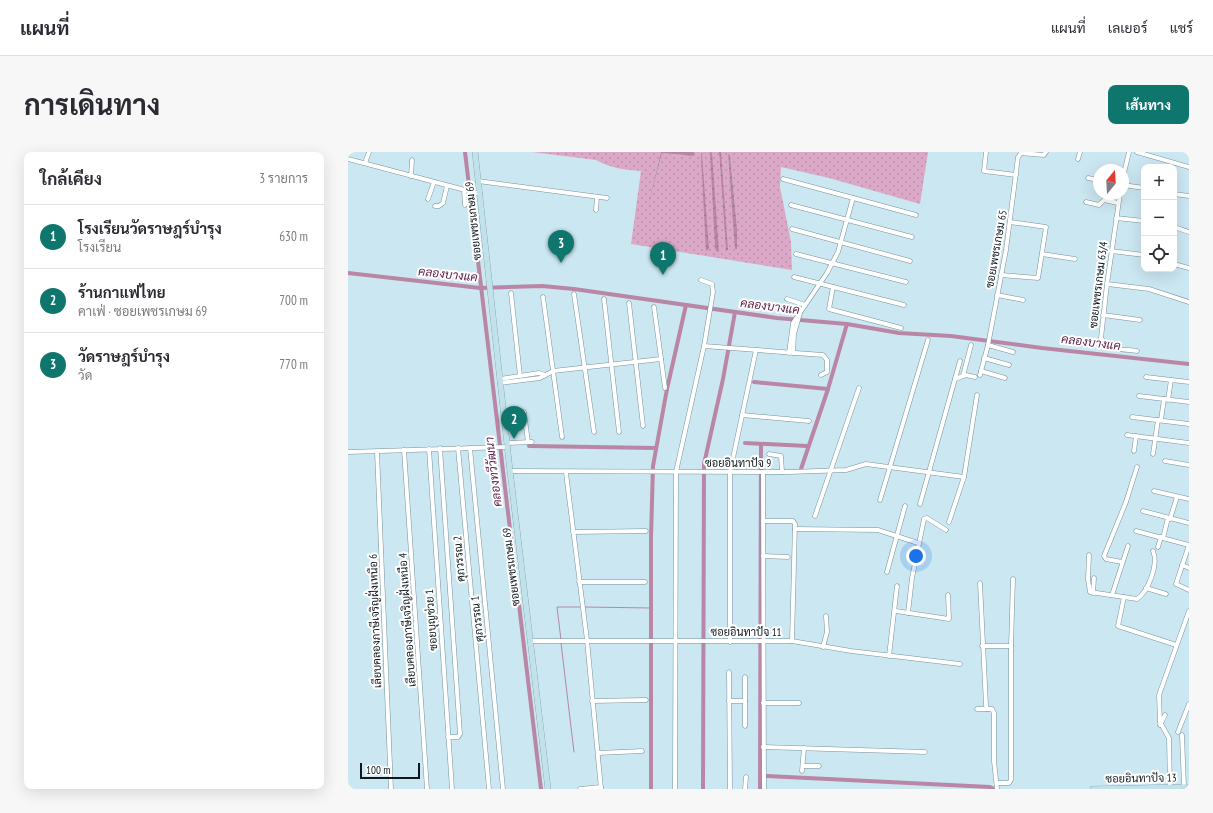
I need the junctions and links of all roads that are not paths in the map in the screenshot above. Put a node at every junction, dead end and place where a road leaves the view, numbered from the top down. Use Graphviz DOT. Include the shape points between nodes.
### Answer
graph roads {
  1 [pos="369,152"];
  2 [pos="475,152"];
  3 [pos="986,152"];
  4 [pos="1046,152"];
  5 [pos="1080,152"];
  6 [pos="1129,152"];
  7 [pos="1136,152"];
  8 [pos="348,159"];
  9 [pos="1078,159"];
  10 [pos="412,160"];
  11 [pos="365,163"];
  12 [pos="1126,164"];
  13 [pos="1189,167"];
  14 [pos="1016,175"];
  15 [pos="411,176"];
  16 [pos="1088,178"];
  17 [pos="782,179"];
  18 [pos="1093,179"];
  19 [pos="478,181"];
  20 [pos="434,182"];
  21 [pos="447,186"];
  22 [pos="1129,186"];
  23 [pos="1141,188"];
  24 [pos="465,190"];
  25 [pos="478,194"];
  26 [pos="1177,194"];
  27 [pos="1189,196"];
  28 [pos="598,197"];
  29 [pos="607,198"];
  30 [pos="853,198"];
  31 [pos="428,199"];
  32 [pos="1119,200"];
  33 [pos="1086,202"];
  34 [pos="1118,203"];
  35 [pos="465,205"];
  36 [pos="791,205"];
  37 [pos="435,206"];
  38 [pos="596,210"];
  39 [pos="916,216"];
  40 [pos="1116,218"];
  41 [pos="847,220"];
  42 [pos="1141,221"];
  43 [pos="1010,222"];
  44 [pos="1177,228"];
  45 [pos="792,229"];
  46 [pos="1189,232"];
  47 [pos="912,237"];
  48 [pos="841,242"];
  49 [pos="1111,251"];
  50 [pos="796,254"];
  51 [pos="1042,254"];
  52 [pos="1141,255"];
  53 [pos="1075,259"];
  54 [pos="910,261"];
  55 [pos="832,263"];
  56 [pos="1177,265"];
  57 [pos="1189,268"];
  58 [pos="1001,275"];
  59 [pos="794,277"];
  60 [pos="701,280"];
  61 [pos="906,282"];
  62 [pos="820,283"];
  63 [pos="1107,284"];
  64 [pos="833,287"];
  65 [pos="511,293"];
  66 [pos="574,294"];
  67 [pos="997,295"];
  68 [pos="544,297"];
  69 [pos="787,298"];
  70 [pos="604,299"];
  71 [pos="1023,300"];
  72 [pos="1189,302"];
  73 [pos="628,303"];
  74 [pos="805,305"];
  75 [pos="904,305"];
  76 [pos="654,307"];
  77 [pos="1103,315"];
  78 [pos="1140,320"];
  79 [pos="901,328"];
  80 [pos="928,340"];
  81 [pos="971,345"];
  82 [pos="988,345"];
  83 [pos="704,346"];
  84 [pos="756,350"];
  85 [pos="1137,351"];
  86 [pos="1013,352"];
  87 [pos="791,353"];
  88 [pos="661,358"];
  89 [pos="984,358"];
  90 [pos="637,361"];
  91 [pos="960,361"];
  92 [pos="612,364"];
  93 [pos="1009,365"];
  94 [pos="585,367"];
  95 [pos="553,371"];
  96 [pos="545,375"];
  97 [pos="520,376"];
  98 [pos="821,376"];
  99 [pos="963,376"];
  100 [pos="975,377"];
  101 [pos="1146,377"];
  102 [pos="955,378"];
  103 [pos="1005,378"];
  104 [pos="1171,380"];
  105 [pos="500,381"];
  106 [pos="1189,382"];
  107 [pos="665,388"];
  108 [pos="859,388"];
  109 [pos="977,395"];
  110 [pos="1139,396"];
  111 [pos="1166,399"];
  112 [pos="1189,402"];
  113 [pos="524,412"];
  114 [pos="742,415"];
  115 [pos="1132,417"];
  116 [pos="1160,420"];
  117 [pos="808,421"];
  118 [pos="1189,424"];
  119 [pos="644,426"];
  120 [pos="594,432"];
  121 [pos="619,432"];
  122 [pos="1127,435"];
  123 [pos="1136,436"];
  124 [pos="562,437"];
  125 [pos="1156,439"];
  126 [pos="1189,443"];
  127 [pos="506,445"];
  128 [pos="440,448"];
  129 [pos="458,448"];
  130 [pos="470,448"];
  131 [pos="429,449"];
  132 [pos="404,450"];
  133 [pos="1134,451"];
  134 [pos="348,452"];
  135 [pos="377,452"];
  136 [pos="769,454"];
  137 [pos="1153,454"];
  138 [pos="1165,461"];
  139 [pos="1189,464"];
  140 [pos="889,467"];
  141 [pos="1137,467"];
  142 [pos="830,470"];
  143 [pos="510,471"];
  144 [pos="566,472"];
  145 [pos="676,472"];
  146 [pos="730,472"];
  147 [pos="762,472"];
  148 [pos="782,472"];
  149 [pos="927,472"];
  150 [pos="964,477"];
  151 [pos="1154,491"];
  152 [pos="1177,497"];
  153 [pos="1189,499"];
  154 [pos="880,500"];
  155 [pos="920,504"];
  156 [pos="905,506"];
  157 [pos="1143,511"];
  158 [pos="815,516"];
  159 [pos="1169,518"];
  160 [pos="763,521"];
  161 [pos="949,522"];
  162 [pos="1189,523"];
  163 [pos="795,529"];
  164 [pos="946,530"];
  165 [pos="646,531"];
  166 [pos="1136,531"];
  167 [pos="573,532"];
  168 [pos="896,535"];
  169 [pos="1162,538"];
  170 [pos="918,543"];
  171 [pos="1128,546"];
  172 [pos="1189,546"];
  173 [pos="1158,547"];
  174 [pos="1153,551"];
  175 [pos="1089,555"];
  176 [pos="763,556"];
  177 [pos="788,557"];
  178 [pos="1122,562"];
  179 [pos="1182,565"];
  180 [pos="1189,568"];
  181 [pos="887,572"];
  182 [pos="1094,578"];
  183 [pos="1013,579"];
  184 [pos="579,582"];
  185 [pos="645,582"];
  186 [pos="980,583"];
  187 [pos="897,586"];
  188 [pos="1146,588"];
  189 [pos="1189,590"];
  190 [pos="1093,593"];
  191 [pos="1166,594"];
  192 [pos="948,595"];
  193 [pos="1112,595"];
  194 [pos="1124,597"];
  195 [pos="896,611"];
  196 [pos="1189,612"];
  197 [pos="908,613"];
  198 [pos="826,616"];
  199 [pos="587,640"];
  200 [pos="530,641"];
  201 [pos="675,641"];
  202 [pos="762,641"];
  203 [pos="792,641"];
  204 [pos="730,642"];
  205 [pos="1176,644"];
  206 [pos="982,646"];
  207 [pos="1011,646"];
  208 [pos="823,647"];
  209 [pos="889,656"];
  210 [pos="960,664"];
  211 [pos="729,672"];
  212 [pos="745,677"];
  213 [pos="646,700"];
  214 [pos="592,701"];
  215 [pos="729,701"];
  216 [pos="745,701"];
  217 [pos="799,703"];
  218 [pos="763,704"];
  219 [pos="1189,704"];
  220 [pos="977,709"];
  221 [pos="987,709"];
  222 [pos="1165,715"];
  223 [pos="1160,725"];
  224 [pos="745,726"];
  225 [pos="448,737"];
  226 [pos="763,747"];
  227 [pos="804,748"];
  228 [pos="642,751"];
  229 [pos="925,752"];
  230 [pos="598,753"];
  231 [pos="819,766"];
  232 [pos="746,777"];
  233 [pos="997,784"];
  234 [pos="1187,787"];
  235 [pos="601,788"];
  236 [pos="1143,788"];
  237 [pos="1158,788"];
  238 [pos="1171,788"];
  239 [pos="391,789"];
  240 [pos="427,789"];
  241 [pos="452,789"];
  242 [pos="489,789"];
  243 [pos="503,789"];
  244 [pos="548,789"];
  245 [pos="580,789"];
  246 [pos="675,789"];
  247 [pos="730,789"];
  248 [pos="746,789"];
  249 [pos="764,789"];
  250 [pos="998,789"];
  251 [pos="1093,789"];
  1 -- 11 [label="street"];
  2 -- 19 [label="main road, ซอยเพชรเกษม 69"];
  3 -- 14 [label="street" via="984,171"];
  4 -- 14 [label="street, ซอยเพชรเกษม 65" via="1044,155 1020,154"];
  5 -- 9 [label="street"];
  6 -- 12 [label="street"];
  7 -- 13 [label="street"];
  8 -- 11 [label="street"];
  10 -- 15 [label="street"];
  11 -- 15 [label="street"];
  14 -- 43 [label="street, ซอยเพชรเกษม 65"];
  15 -- 20 [label="street"];
  16 -- 18 [label="street"];
  17 -- 30 [label="street"];
  19 -- 25 [label="main road, ซอยเพชรเกษม 69"];
  19 -- 28 [label="street"];
  20 -- 21 [label="street"];
  20 -- 31 [label="street"];
  21 -- 24 [label="street"];
  21 -- 37 [label="street" via="443,203"];
  22 -- 23 [label="street"];
  24 -- 25 [label="street"];
  24 -- 35 [label="street"];
  25 -- 105 [label="main road, ซอยเพชรเกษม 69"];
  26 -- 27 [label="street"];
  28 -- 29 [label="street"];
  28 -- 38 [label="street"];
  30 -- 39 [label="street"];
  30 -- 41 [label="street"];
  32 -- 34 [label="street, ซอยเพชรเกษม 63/4"];
  33 -- 34 [label="street" via="1099,205 1104,200"];
  34 -- 40 [label="street, ซอยเพชรเกษม 63/4"];
  36 -- 41 [label="street"];
  40 -- 42 [label="street"];
  40 -- 49 [label="street, ซอยเพชรเกษม 63/4"];
  41 -- 47 [label="street"];
  41 -- 48 [label="street"];
  43 -- 51 [label="street" via="1046,227"];
  43 -- 58 [label="street, ซอยเพชรเกษม 65"];
  44 -- 46 [label="street"];
  45 -- 48 [label="street"];
  48 -- 54 [label="street"];
  48 -- 55 [label="street"];
  49 -- 52 [label="street"];
  49 -- 63 [label="street, ซอยเพชรเกษม 63/4"];
  50 -- 55 [label="street"];
  51 -- 53 [label="street"];
  51 -- 58 [label="street" via="1037,279"];
  55 -- 61 [label="street"];
  55 -- 62 [label="street"];
  56 -- 57 [label="street"];
  58 -- 67 [label="street, ซอยเพชรเกษม 65"];
  59 -- 62 [label="street"];
  60 -- 83 [label="street" via="712,284"];
  62 -- 64 [label="street"];
  62 -- 74 [label="street"];
  63 -- 72 [label="street" via="1149,290"];
  63 -- 77 [label="street, ซอยเพชรเกษม 63/4"];
  64 -- 75 [label="street"];
  64 -- 79 [label="street" via="829,309"];
  65 -- 97 [label="street"];
  66 -- 94 [label="street"];
  67 -- 71 [label="street"];
  67 -- 82 [label="street, ซอยเพชรเกษม 65"];
  68 -- 95 [label="street"];
  69 -- 74 [label="street"];
  70 -- 92 [label="street"];
  73 -- 90 [label="street"];
  74 -- 87 [label="street" via="797,317"];
  76 -- 88 [label="street"];
  77 -- 78 [label="street"];
  77 -- 85 [label="street, ซอยเพชรเกษม 63/4" via="1101,333 1104,343 1114,348"];
  80 -- 140 [label="street"];
  81 -- 99 [label="street"];
  82 -- 86 [label="street"];
  82 -- 89 [label="street, ซอยเพชรเกษม 65"];
  83 -- 84 [label="street"];
  83 -- 145 [label="street"];
  84 -- 87 [label="street"];
  84 -- 114 [label="street"];
  87 -- 98 [label="street" via="825,356 827,372"];
  88 -- 90 [label="street"];
  88 -- 107 [label="street"];
  89 -- 93 [label="street"];
  89 -- 103 [label="street, ซอยเพชรเกษม 65" via="980,373"];
  90 -- 92 [label="street"];
  90 -- 119 [label="street"];
  91 -- 102 [label="street"];
  92 -- 94 [label="street"];
  92 -- 121 [label="street"];
  94 -- 95 [label="street"];
  94 -- 120 [label="street"];
  95 -- 96 [label="street"];
  95 -- 124 [label="street"];
  96 -- 97 [label="street" via="539,373"];
  96 -- 105 [label="street" via="540,378"];
  97 -- 105 [label="street"];
  99 -- 100 [label="street"];
  99 -- 102 [label="street"];
  101 -- 104 [label="street"];
  102 -- 149 [label="street"];
  104 -- 106 [label="street"];
  104 -- 111 [label="street"];
  105 -- 127 [label="main road, ซอยเพชรเกษม 69"];
  108 -- 142 [label="street"];
  109 -- 150 [label="street"];
  110 -- 111 [label="street"];
  111 -- 112 [label="street"];
  111 -- 116 [label="street"];
  113 -- 127 [label="street" via="530,442"];
  114 -- 117 [label="street"];
  114 -- 146 [label="street"];
  115 -- 116 [label="street"];
  116 -- 118 [label="street"];
  116 -- 125 [label="street"];
  122 -- 123 [label="street"];
  123 -- 125 [label="street"];
  123 -- 133 [label="street"];
  125 -- 126 [label="street"];
  125 -- 137 [label="street"];
  127 -- 130 [label="street"];
  127 -- 143 [label="main road, ซอยเพชรเกษม 69"];
  128 -- 129 [label="street"];
  128 -- 131 [label="street"];
  128 -- 225 [label="street" via="460,734 458,737"];
  129 -- 130 [label="street"];
  129 -- 242 [label="street, ศุภวรรณ 2"];
  130 -- 243 [label="street, ศุภวรรณ 1"];
  131 -- 132 [label="street"];
  131 -- 225 [label="street, ซอยบุญช่วย 1"];
  132 -- 135 [label="street"];
  132 -- 240 [label="street, เลียบคลองภาษีเจริญฝั่งเหนือ 4"];
  134 -- 135 [label="street"];
  135 -- 239 [label="street, เลียบคลองภาษีเจริญฝั่งเหนือ 6"];
  136 -- 148 [label="street" via="782,456"];
  138 -- 139 [label="street"];
  140 -- 142 [label="street, ซอยอินทาปัจ 9" via="866,464 846,470"];
  140 -- 149 [label="street, ซอยอินทาปัจ 9"];
  140 -- 154 [label="street"];
  141 -- 178 [label="street" via="1104,556 1106,559"];
  142 -- 148 [label="street, ซอยอินทาปัจ 9"];
  142 -- 158 [label="street"];
  143 -- 144 [label="street, ซอยอินทาปัจ 9"];
  143 -- 200 [label="main road, ซอยเพชรเกษม 69"];
  144 -- 145 [label="street, ซอยอินทาปัจ 9"];
  144 -- 167 [label="street"];
  145 -- 146 [label="street, ซอยอินทาปัจ 9"];
  145 -- 201 [label="street"];
  146 -- 147 [label="street, ซอยอินทาปัจ 9"];
  146 -- 204 [label="street"];
  147 -- 148 [label="street, ซอยอินทาปัจ 9"];
  147 -- 160 [label="street"];
  149 -- 150 [label="street, ซอยอินทาปัจ 9"];
  149 -- 155 [label="street"];
  150 -- 161 [label="street"];
  151 -- 152 [label="street"];
  152 -- 153 [label="street"];
  152 -- 159 [label="street"];
  156 -- 168 [label="street"];
  157 -- 159 [label="street"];
  159 -- 162 [label="street"];
  159 -- 169 [label="street"];
  160 -- 163 [label="street" via="792,522"];
  160 -- 176 [label="street"];
  163 -- 168 [label="street" via="878,530"];
  163 -- 203 [label="street"];
  164 -- 170 [label="street" via="925,518"];
  165 -- 167 [label="street"];
  166 -- 169 [label="street"];
  167 -- 184 [label="street"];
  168 -- 170 [label="street"];
  168 -- 181 [label="street"];
  169 -- 172 [label="street"];
  169 -- 173 [label="street"];
  170 -- 197 [label="street"];
  171 -- 178 [label="street"];
  172 -- 179 [label="street"];
  174 -- 188 [label="street" via="1155,559"];
  175 -- 190 [label="street" via="1089,590"];
  176 -- 177 [label="street"];
  176 -- 202 [label="street"];
  178 -- 193 [label="street"];
  179 -- 180 [label="street"];
  179 -- 189 [label="street" via="1176,584"];
  182 -- 190 [label="street"];
  183 -- 207 [label="street"];
  184 -- 185 [label="street"];
  184 -- 199 [label="street"];
  186 -- 206 [label="street"];
  187 -- 195 [label="street"];
  188 -- 191 [label="street"];
  188 -- 194 [label="street" via="1136,599"];
  190 -- 193 [label="street"];
  192 -- 197 [label="street" via="949,620"];
  193 -- 194 [label="street"];
  194 -- 205 [label="street" via="1118,626"];
  195 -- 197 [label="street"];
  195 -- 209 [label="street"];
  196 -- 205 [label="street"];
  198 -- 208 [label="street" via="827,632"];
  199 -- 200 [label="street, ซอยอินทาปัจ 11"];
  199 -- 201 [label="street, ซอยอินทาปัจ 11"];
  199 -- 214 [label="street"];
  200 -- 244 [label="main road, ซอยเพชรเกษม 69"];
  201 -- 204 [label="street, ซอยอินทาปัจ 11"];
  201 -- 246 [label="street"];
  202 -- 203 [label="street, ซอยอินทาปัจ 11"];
  202 -- 204 [label="street, ซอยอินทาปัจ 11"];
  202 -- 218 [label="street"];
  203 -- 208 [label="street, ซอยอินทาปัจ 11"];
  205 -- 223 [label="street" via="1160,691"];
  206 -- 207 [label="street"];
  206 -- 221 [label="street"];
  207 -- 233 [label="street" via="1011,780 1009,783"];
  208 -- 209 [label="street, ซอยอินทาปัจ 11"];
  209 -- 210 [label="street, ซอยอินทาปัจ 11"];
  211 -- 215 [label="street"];
  212 -- 216 [label="street"];
  213 -- 214 [label="street"];
  214 -- 230 [label="street"];
  215 -- 216 [label="street"];
  215 -- 247 [label="street"];
  216 -- 224 [label="street"];
  217 -- 218 [label="street"];
  218 -- 226 [label="street"];
  219 -- 234 [label="street" via="1180,734"];
  220 -- 221 [label="street"];
  221 -- 233 [label="street" via="992,709 994,713 994,761"];
  222 -- 223 [label="street"];
  223 -- 238 [label="street" via="1169,738"];
  225 -- 241 [label="street, ซอยบุญช่วย 1"];
  226 -- 227 [label="street"];
  226 -- 249 [label="street"];
  227 -- 229 [label="street"];
  227 -- 231 [label="street" via="802,768"];
  228 -- 230 [label="street"];
  230 -- 235 [label="street"];
  232 -- 248 [label="street"];
  233 -- 250 [label="street"];
  234 -- 238 [label="main road, ซอยอินทาปัจ 13"];
  235 -- 245 [label="street"];
  236 -- 237 [label="main road, ซอยอินทาปัจ 13"];
  236 -- 251 [label="main road, ซอยอินทาปัจ 13"];
  237 -- 238 [label="main road, ซอยอินทาปัจ 13"];
}
